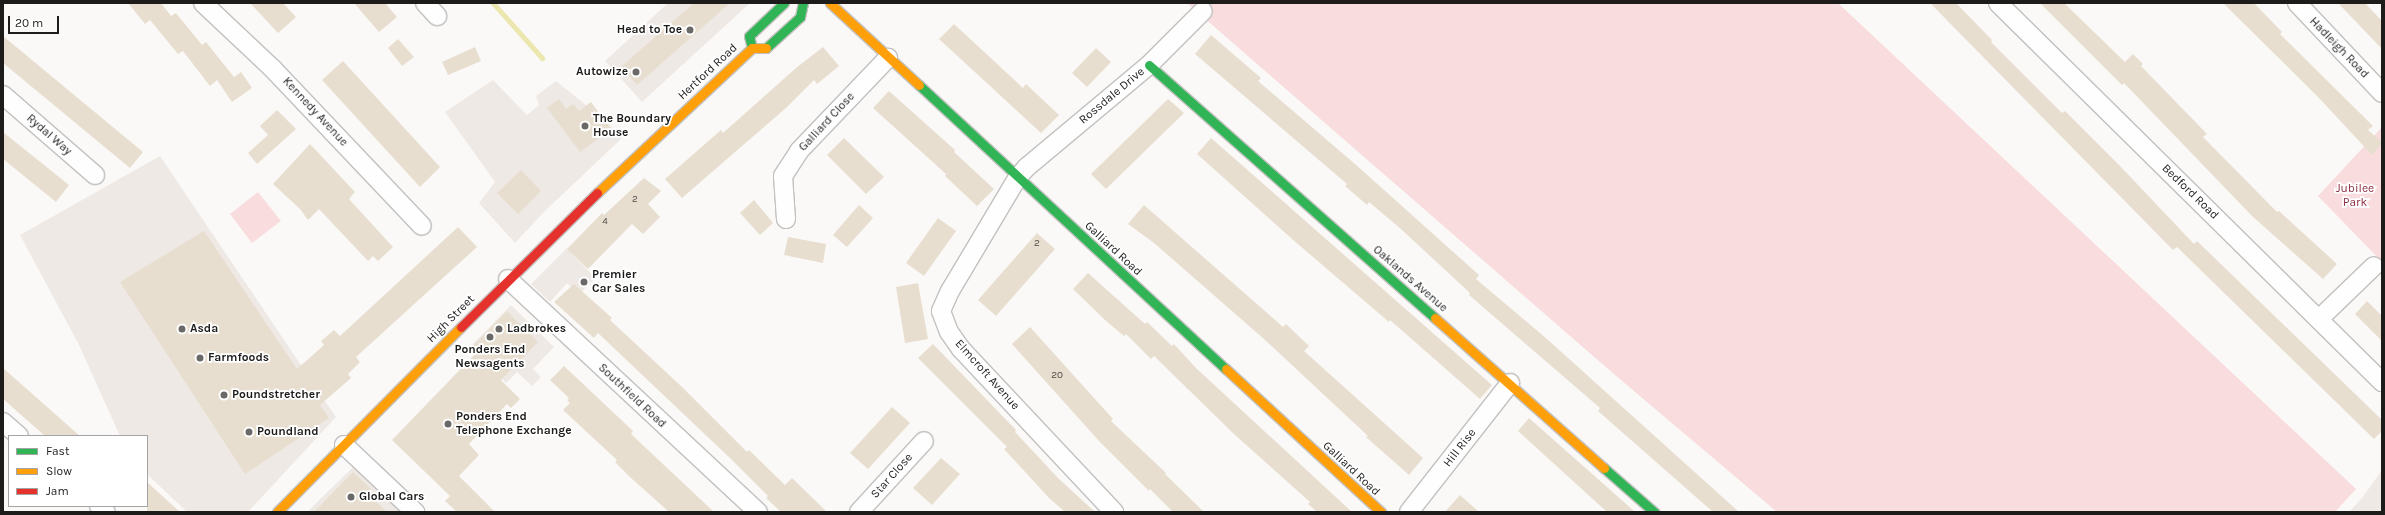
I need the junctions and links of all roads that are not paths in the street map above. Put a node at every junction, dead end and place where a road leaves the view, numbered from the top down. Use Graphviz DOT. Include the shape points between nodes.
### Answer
graph roads {
  1 [pos="203,3"];
  2 [pos="784,3"];
  3 [pos="803,3"];
  4 [pos="830,3"];
  5 [pos="1998,3"];
  6 [pos="2296,3"];
  7 [pos="1203,11"];
  8 [pos="752,48"];
  9 [pos="888,58"];
  10 [pos="1149,65"];
  11 [pos="2382,93"];
  12 [pos="3,95"];
  13 [pos="645,146"];
  14 [pos="95,175"];
  15 [pos="1018,177"];
  16 [pos="786,219"];
  17 [pos="422,226"];
  18 [pos="2374,266"];
  19 [pos="508,279"];
  20 [pos="2319,319"];
  21 [pos="2382,382"];
  22 [pos="1510,383"];
  23 [pos="3,422"];
  24 [pos="18,435"];
  25 [pos="924,441"];
  26 [pos="344,445"];
  27 [pos="277,512"];
  28 [pos="415,512"];
  29 [pos="758,512"];
  30 [pos="860,512"];
  31 [pos="1114,512"];
  32 [pos="1381,512"];
  33 [pos="1409,512"];
  34 [pos="1654,512"];
  1 -- 17 [label="street, Kennedy Avenue" via="273,68"];
  2 -- 8 [label="street, Hertford Road" via="749,36"];
  3 -- 8 [label="street, Hertford Road" via="800,16 765,49"];
  4 -- 9 [label="street, Galliard Road"];
  5 -- 20 [label="street, Bedford Road"];
  6 -- 11 [label="street, Hadleigh Road"];
  7 -- 10 [label="street, Rossdale Drive"];
  8 -- 13 [label="street, Hertford Road"];
  9 -- 15 [label="street, Galliard Road"];
  9 -- 16 [label="street, Galliard Close" via="799,151 783,176"];
  10 -- 15 [label="street, Rossdale Drive"];
  10 -- 22 [label="street, Oaklands Avenue"];
  12 -- 14 [label="street, Rydal Way"];
  13 -- 19 [label="street, High Street"];
  15 -- 31 [label="street, Elmcroft Avenue" via="950,291 942,311 949,332 961,349"];
  15 -- 32 [label="street, Galliard Road"];
  18 -- 20 [label="street"];
  19 -- 26 [label="street, High Street"];
  19 -- 29 [label="street, Southfield Road"];
  20 -- 21 [label="street, Bedford Road"];
  22 -- 33 [label="street, Hill Rise"];
  22 -- 34 [label="street, Oaklands Avenue"];
  23 -- 24 [label="street"];
  25 -- 30 [label="street, Star Close"];
  26 -- 27 [label="street, High Street"];
  26 -- 28 [label="street"];
}
